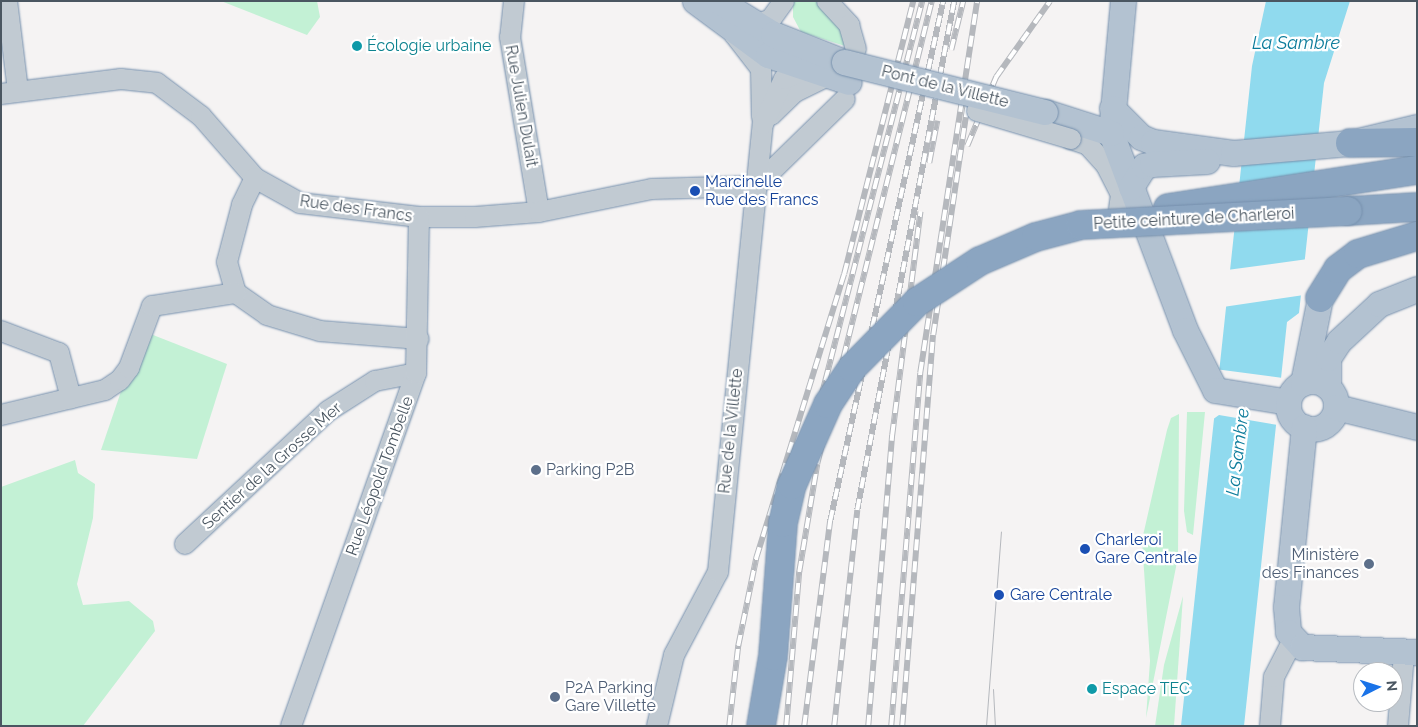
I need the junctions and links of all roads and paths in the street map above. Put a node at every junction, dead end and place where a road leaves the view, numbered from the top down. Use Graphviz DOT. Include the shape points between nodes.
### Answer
graph roads {
  1 [pos="7,1"];
  2 [pos="514,1"];
  3 [pos="695,1"];
  4 [pos="720,1"];
  5 [pos="784,1"];
  6 [pos="827,1"];
  7 [pos="1123,1"];
  8 [pos="746,30"];
  9 [pos="819,64"];
  10 [pos="9,93"];
  11 [pos="846,99"];
  12 [pos="1112,108"];
  13 [pos="977,112"];
  14 [pos="1046,112"];
  15 [pos="763,124"];
  16 [pos="1417,127"];
  17 [pos="1071,128"];
  18 [pos="1111,134"];
  19 [pos="1417,142"];
  20 [pos="1350,143"];
  21 [pos="1198,154"];
  22 [pos="1417,170"];
  23 [pos="255,178"];
  24 [pos="756,186"];
  25 [pos="1130,186"];
  26 [pos="1417,207"];
  27 [pos="539,212"];
  28 [pos="1123,214"];
  29 [pos="419,217"];
  30 [pos="1417,236"];
  31 [pos="1417,289"];
  32 [pos="236,293"];
  33 [pos="1320,298"];
  34 [pos="1,331"];
  35 [pos="418,339"];
  36 [pos="416,373"];
  37 [pos="1292,395"];
  38 [pos="1332,397"];
  39 [pos="70,398"];
  40 [pos="1,415"];
  41 [pos="1304,427"];
  42 [pos="1417,427"];
  43 [pos="185,544"];
  44 [pos="1289,631"];
  45 [pos="773,656"];
  46 [pos="1410,665"];
  47 [pos="291,726"];
  48 [pos="656,726"];
  49 [pos="761,726"];
  50 [pos="773,726"];
  51 [pos="1270,726"];
  52 [pos="1398,726"];
  1 -- 10 [label="street"];
  2 -- 27 [label="street, Rue Julien Dulait" via="510,37"];
  3 -- 8 [label="main road"];
  4 -- 8 [label="main road"];
  5 -- 8 [label="street" via="771,19"];
  5 -- 9 [label="street" via="786,21"];
  6 -- 9 [label="street" via="849,25"];
  7 -- 12 [label="main road"];
  8 -- 9 [label="main road" via="768,56"];
  8 -- 15 [label="street, Rue de la Villette" via="761,69"];
  9 -- 13 [label="main road, Pont de la Villette"];
  9 -- 14 [label="main road, Pont de la Villette, bridge"];
  9 -- 15 [label="street, Rue de la Villette" via="780,85"];
  10 -- 23 [label="street, Rue des Francs" via="121,78 157,83 182,98"];
  11 -- 24 [label="street"];
  12 -- 17 [label="main road"];
  12 -- 18 [label="main road"];
  12 -- 21 [label="main road" via="1141,137"];
  13 -- 14 [label="main road, Pont de la Villette, bridge"];
  13 -- 17 [label="street, Pont de la Villette, bridge"];
  14 -- 17 [label="main road, Pont de la Villette"];
  15 -- 24 [label="street, Rue de la Villette"];
  16 -- 20 [label="main road"];
  17 -- 18 [label="main road, Pont de la Villette"];
  17 -- 28 [label="street" via="1106,165 1121,195"];
  18 -- 25 [label="main road"];
  19 -- 20 [label="highway"];
  20 -- 21 [label="main road"];
  21 -- 25 [label="main road" via="1144,166"];
  22 -- 28 [label="highway"];
  23 -- 29 [label="street, Rue des Francs" via="300,203"];
  23 -- 32 [label="street" via="242,205 227,262"];
  24 -- 27 [label="street, Rue des Francs" via="652,189"];
  24 -- 48 [label="street, Rue de la Villette" via="718,572 674,654"];
  25 -- 37 [label="main road" via="1210,384 1220,393"];
  26 -- 28 [label="highway, Petite ceinture de Charleroi, bridge"];
  27 -- 29 [label="street, Rue des Francs"];
  28 -- 45 [label="highway, Petite ceinture de Charleroi, bridge" via="1036,237 980,261 917,302 857,362 828,404 792,485 783,524"];
  29 -- 35 [label="street, Rue Léopold Tombelle"];
  30 -- 33 [label="highway" via="1358,254 1338,269"];
  31 -- 38 [label="main road" via="1379,304 1339,341 1328,358"];
  32 -- 35 [label="street" via="267,315 320,331"];
  32 -- 39 [label="street" via="152,306 129,368 120,380 105,390"];
  33 -- 37 [label="main road"];
  34 -- 39 [label="street" via="59,353"];
  35 -- 36 [label="street, Rue Léopold Tombelle"];
  36 -- 43 [label="street, Sentier de la Grosse Mer" via="375,381 328,411"];
  36 -- 47 [label="street, Rue Léopold Tombelle"];
  37 -- 38 [label="main road" via="1316,381"];
  37 -- 41 [label="main road" via="1293,419"];
  38 -- 41 [label="main road" via="1325,425"];
  38 -- 42 [label="main road"];
  39 -- 40 [label="street"];
  41 -- 44 [label="main road"];
  44 -- 46 [label="main road" via="1302,647"];
  44 -- 51 [label="street" via="1274,678"];
  45 -- 49 [label="highway, bridge"];
  45 -- 50 [label="highway, Petite ceinture de Charleroi, bridge"];
  46 -- 52 [label="street"];
}
